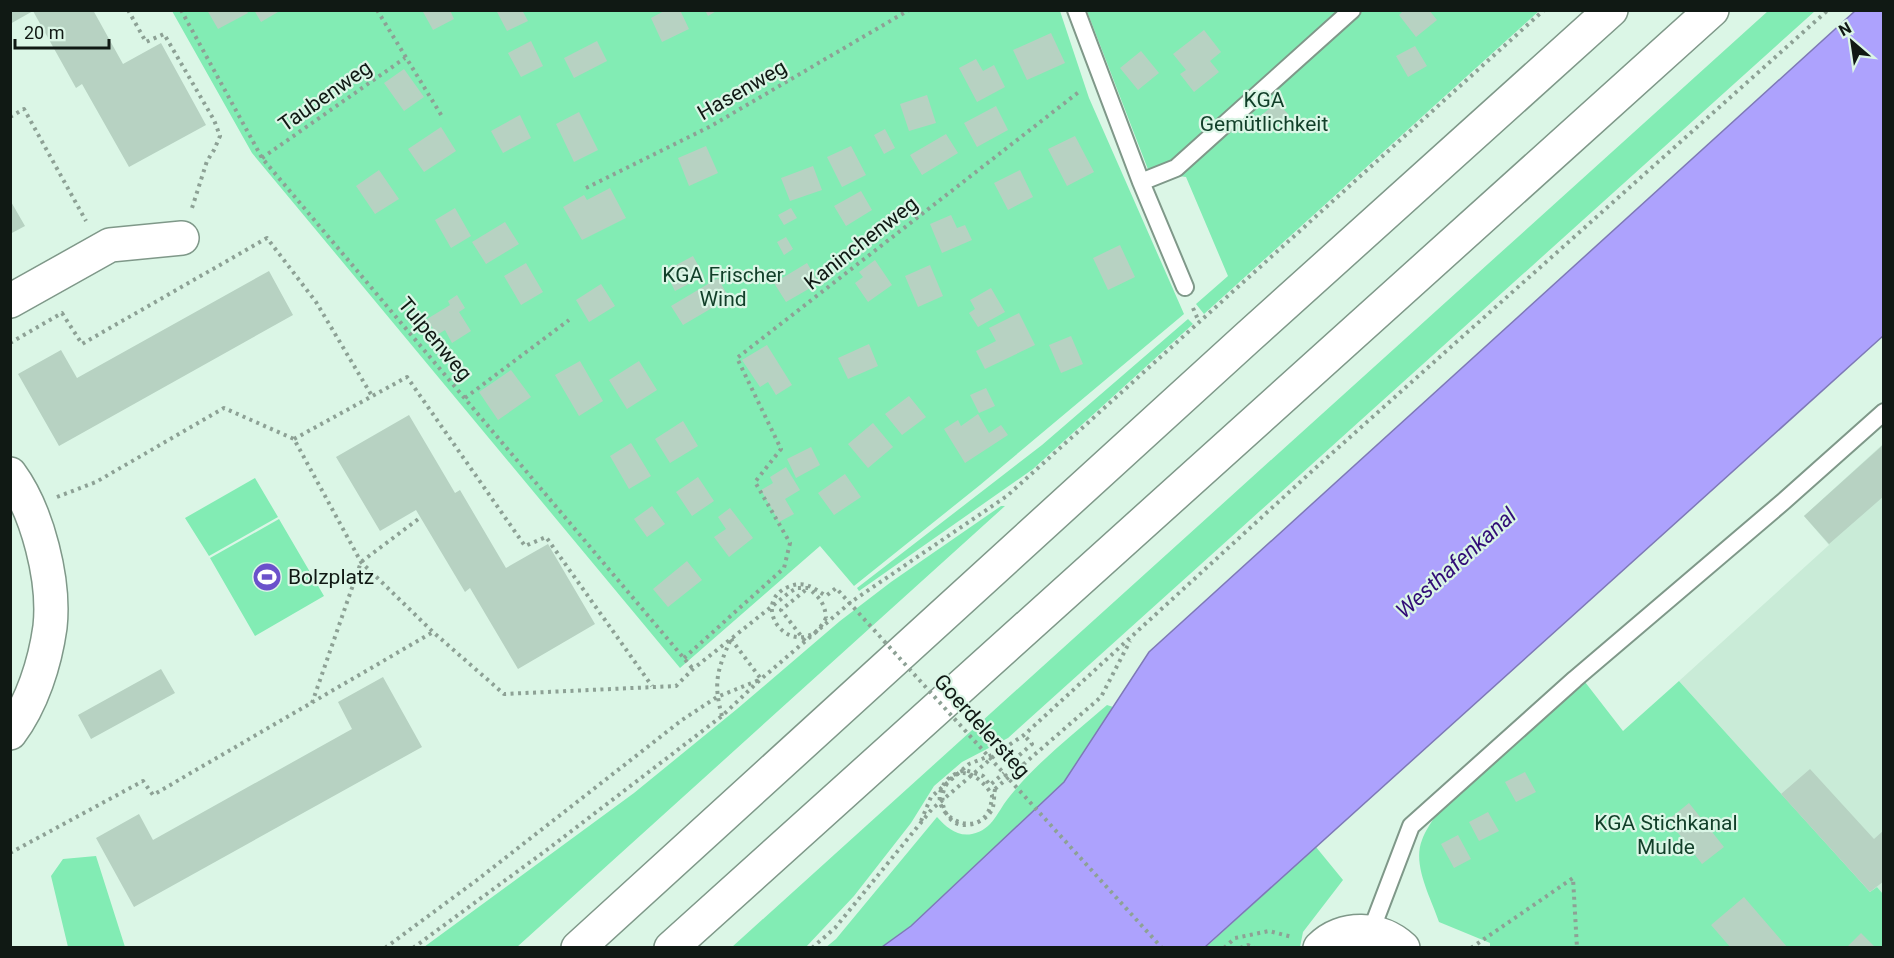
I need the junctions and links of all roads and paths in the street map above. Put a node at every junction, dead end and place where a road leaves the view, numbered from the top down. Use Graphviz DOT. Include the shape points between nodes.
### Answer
graph roads {
  1 [pos="128,10"];
  2 [pos="181,10"];
  3 [pos="377,10"];
  4 [pos="909,10"];
  5 [pos="1076,10"];
  6 [pos="1352,10"];
  7 [pos="1544,10"];
  8 [pos="1611,10"];
  9 [pos="1712,10"];
  10 [pos="1828,10"];
  11 [pos="405,58"];
  12 [pos="1100,76"];
  13 [pos="10,117"];
  14 [pos="443,118"];
  15 [pos="262,158"];
  16 [pos="1141,182"];
  17 [pos="586,188"];
  18 [pos="182,238"];
  19 [pos="102,249"];
  20 [pos="1185,287"];
  21 [pos="10,301"];
  22 [pos="569,320"];
  23 [pos="10,343"];
  24 [pos="372,396"];
  25 [pos="465,398"];
  26 [pos="1884,412"];
  27 [pos="294,439"];
  28 [pos="10,474"];
  29 [pos="28,507"];
  30 [pos="421,517"];
  31 [pos="361,562"];
  32 [pos="808,588"];
  33 [pos="433,632"];
  34 [pos="1132,638"];
  35 [pos="731,639"];
  36 [pos="805,641"];
  37 [pos="684,658"];
  38 [pos="693,669"];
  39 [pos="761,679"];
  40 [pos="653,687"];
  41 [pos="717,698"];
  42 [pos="312,704"];
  43 [pos="722,716"];
  44 [pos="10,734"];
  45 [pos="1024,735"];
  46 [pos="1000,751"];
  47 [pos="1023,766"];
  48 [pos="1004,773"];
  49 [pos="919,826"];
  50 [pos="10,853"];
  51 [pos="1371,931"];
  52 [pos="1321,946"];
  53 [pos="385,948"];
  54 [pos="412,948"];
  55 [pos="578,948"];
  56 [pos="671,948"];
  57 [pos="812,948"];
  58 [pos="1162,948"];
  59 [pos="1224,948"];
  60 [pos="1238,948"];
  61 [pos="1257,948"];
  62 [pos="1403,948"];
  63 [pos="1471,948"];
  64 [pos="1577,948"];
  1 -- 18 [label="path" via="146,42 164,34 220,136 207,160"];
  2 -- 15 [label="path, Tulpenweg"];
  3 -- 11 [label="path"];
  4 -- 17 [label="path, Hasenweg" via="711,126"];
  5 -- 12 [label="lane"];
  6 -- 16 [label="lane" via="1176,168"];
  7 -- 36 [label="path" via="1006,496 851,602"];
  8 -- 55 [label="main road"];
  9 -- 56 [label="main road"];
  10 -- 34 [label="path" via="1310,473"];
  11 -- 14 [label="path"];
  11 -- 15 [label="path, Taubenweg"];
  12 -- 16 [label="lane"];
  12 -- 37 [label="path, Kaninchenweg" via="737,358 781,449 755,482 790,543 784,568"];
  13 -- 19 [label="path" via="24,109"];
  15 -- 25 [label="path, Tulpenweg"];
  16 -- 20 [label="lane"];
  18 -- 19 [label="main road"];
  19 -- 21 [label="main road"];
  22 -- 25 [label="path"];
  23 -- 24 [label="path" via="62,313 82,344 267,238 316,302"];
  24 -- 27 [label="path"];
  24 -- 40 [label="path" via="407,377 525,546 546,537"];
  25 -- 37 [label="path, Tulpenweg"];
  26 -- 51 [label="lane" via="1411,826"];
  27 -- 29 [label="path" via="224,408 96,482"];
  27 -- 31 [label="path"];
  28 -- 29 [label="main road"];
  29 -- 44 [label="main road" via="48,581 50,625 41,672"];
  30 -- 31 [label="path"];
  31 -- 33 [label="path"];
  31 -- 42 [label="path"];
  32 -- 35 [label="path, bridge" via="790,592"];
  32 -- 36 [label="path" via="782,610"];
  32 -- 48 [label="path, Goerdelersteg, bridge" via="825,606 826,618 816,633 786,635 777,627 771,606 784,588 809,584 826,596 836,588"];
  33 -- 40 [label="path" via="504,694"];
  33 -- 42 [label="path"];
  34 -- 45 [label="path"];
  34 -- 47 [label="path" via="1101,697"];
  35 -- 38 [label="path"];
  35 -- 39 [label="path"];
  35 -- 41 [label="path" via="718,669"];
  36 -- 39 [label="path"];
  37 -- 38 [label="path, Tulpenweg"];
  38 -- 40 [label="path" via="676,686"];
  39 -- 41 [label="path"];
  39 -- 43 [label="path"];
  41 -- 43 [label="path"];
  41 -- 53 [label="path" via="682,720"];
  42 -- 50 [label="path" via="153,795 143,781"];
  43 -- 54 [label="path"];
  45 -- 46 [label="path"];
  45 -- 47 [label="path" via="1032,744 1016,758"];
  46 -- 49 [label="path" via="932,809"];
  46 -- 49 [label="path" via="969,764 931,797"];
  47 -- 48 [label="path, bridge" via="995,789 993,808 987,816 978,822 968,825 956,824 951,818 947,813 942,801 943,790 950,779 957,774 966,772 980,779 992,795 988,813 968,825 961,823 954,822 945,813 940,802 941,790 949,778 965,770 982,776 990,785"];
  48 -- 58 [label="path, Goerdelersteg, bridge"];
  49 -- 57 [label="path" via="835,928"];
  51 -- 52 [label="main road" via="1346,933"];
  51 -- 62 [label="main road" via="1395,940"];
  52 -- 59 [label="path" via="1269,931 1235,938"];
  60 -- 61 [label="path, bridge"];
  63 -- 64 [label="path" via="1573,878"];
}
